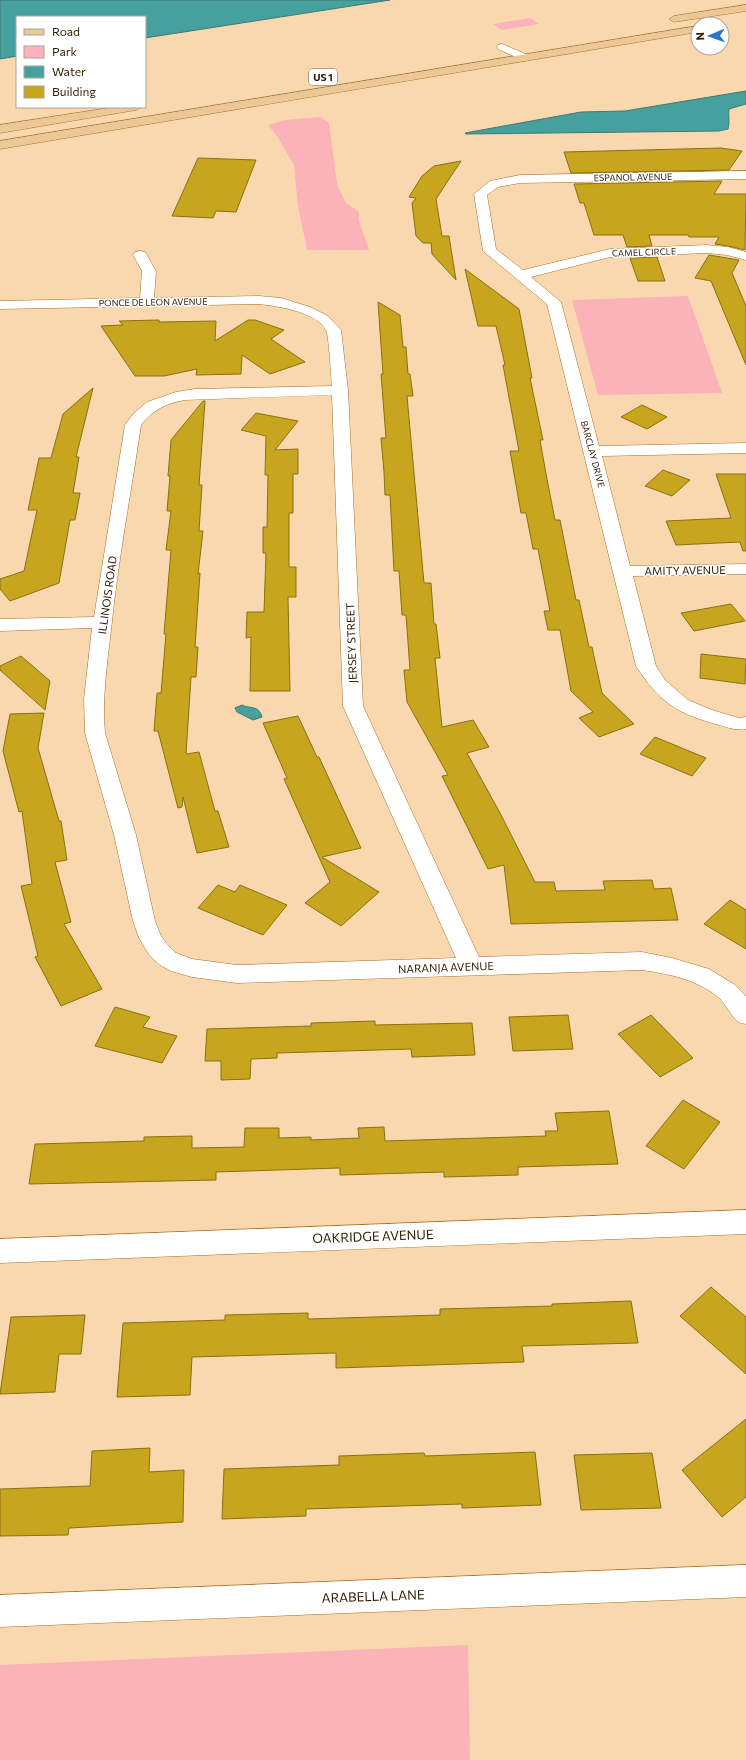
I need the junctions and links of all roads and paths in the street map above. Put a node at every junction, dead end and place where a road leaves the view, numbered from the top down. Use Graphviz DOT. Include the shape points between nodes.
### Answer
graph roads {
  1 [pos="746,8"];
  2 [pos="661,22"];
  3 [pos="690,30"];
  4 [pos="524,44"];
  5 [pos="498,48"];
  6 [pos="526,58"];
  7 [pos="130,108"];
  8 [pos="0,129"];
  9 [pos="0,145"];
  10 [pos="746,174"];
  11 [pos="520,179"];
  12 [pos="140,255"];
  13 [pos="746,256"];
  14 [pos="520,275"];
  15 [pos="147,302"];
  16 [pos="0,304"];
  17 [pos="305,310"];
  18 [pos="340,390"];
  19 [pos="746,448"];
  20 [pos="592,450"];
  21 [pos="746,569"];
  22 [pos="623,572"];
  23 [pos="102,622"];
  24 [pos="0,625"];
  25 [pos="746,724"];
  26 [pos="177,965"];
  27 [pos="471,966"];
  28 [pos="746,1015"];
  29 [pos="746,1222"];
  30 [pos="0,1251"];
  31 [pos="746,1581"];
  32 [pos="0,1611"];
  1 -- 2 [label="main road"];
  3 -- 6 [label="main road, US 1"];
  4 -- 5 [label="main road"];
  5 -- 6 [label="street"];
  6 -- 9 [label="main road, US 1"];
  7 -- 8 [label="main road"];
  10 -- 11 [label="street, ESPANOL AVENUE"];
  11 -- 14 [label="street, BARCLAY DRIVE" via="494,184 480,194 490,251"];
  12 -- 15 [label="street" via="149,271"];
  13 -- 14 [label="street, CAMEL CIRCLE" via="707,249 610,253"];
  14 -- 20 [label="street, BARCLAY DRIVE" via="554,302"];
  15 -- 16 [label="street, PONCE DE LEON AVENUE"];
  15 -- 17 [label="street, PONCE DE LEON AVENUE" via="259,300 281,302"];
  17 -- 18 [label="street, JERSEY STREET" via="323,319 334,330"];
  18 -- 23 [label="street, ILLINOIS ROAD" via="196,394 156,402 141,412 133,425"];
  18 -- 27 [label="street, JERSEY STREET" via="353,706"];
  19 -- 20 [label="street"];
  20 -- 22 [label="street, BARCLAY DRIVE"];
  21 -- 22 [label="street, AMITY AVENUE"];
  22 -- 25 [label="street, BARCLAY DRIVE" via="646,666 658,684 681,704 706,715"];
  23 -- 24 [label="street"];
  23 -- 26 [label="street, ILLINOIS ROAD" via="93,703 95,733 125,835 148,934 163,956"];
  26 -- 27 [label="street, NARANJA AVENUE" via="237,974"];
  27 -- 28 [label="street, NARANJA AVENUE" via="642,961 677,967 713,980 734,997"];
  29 -- 30 [label="street, OAKRIDGE AVENUE"];
  31 -- 32 [label="street, ARABELLA LANE"];
}
